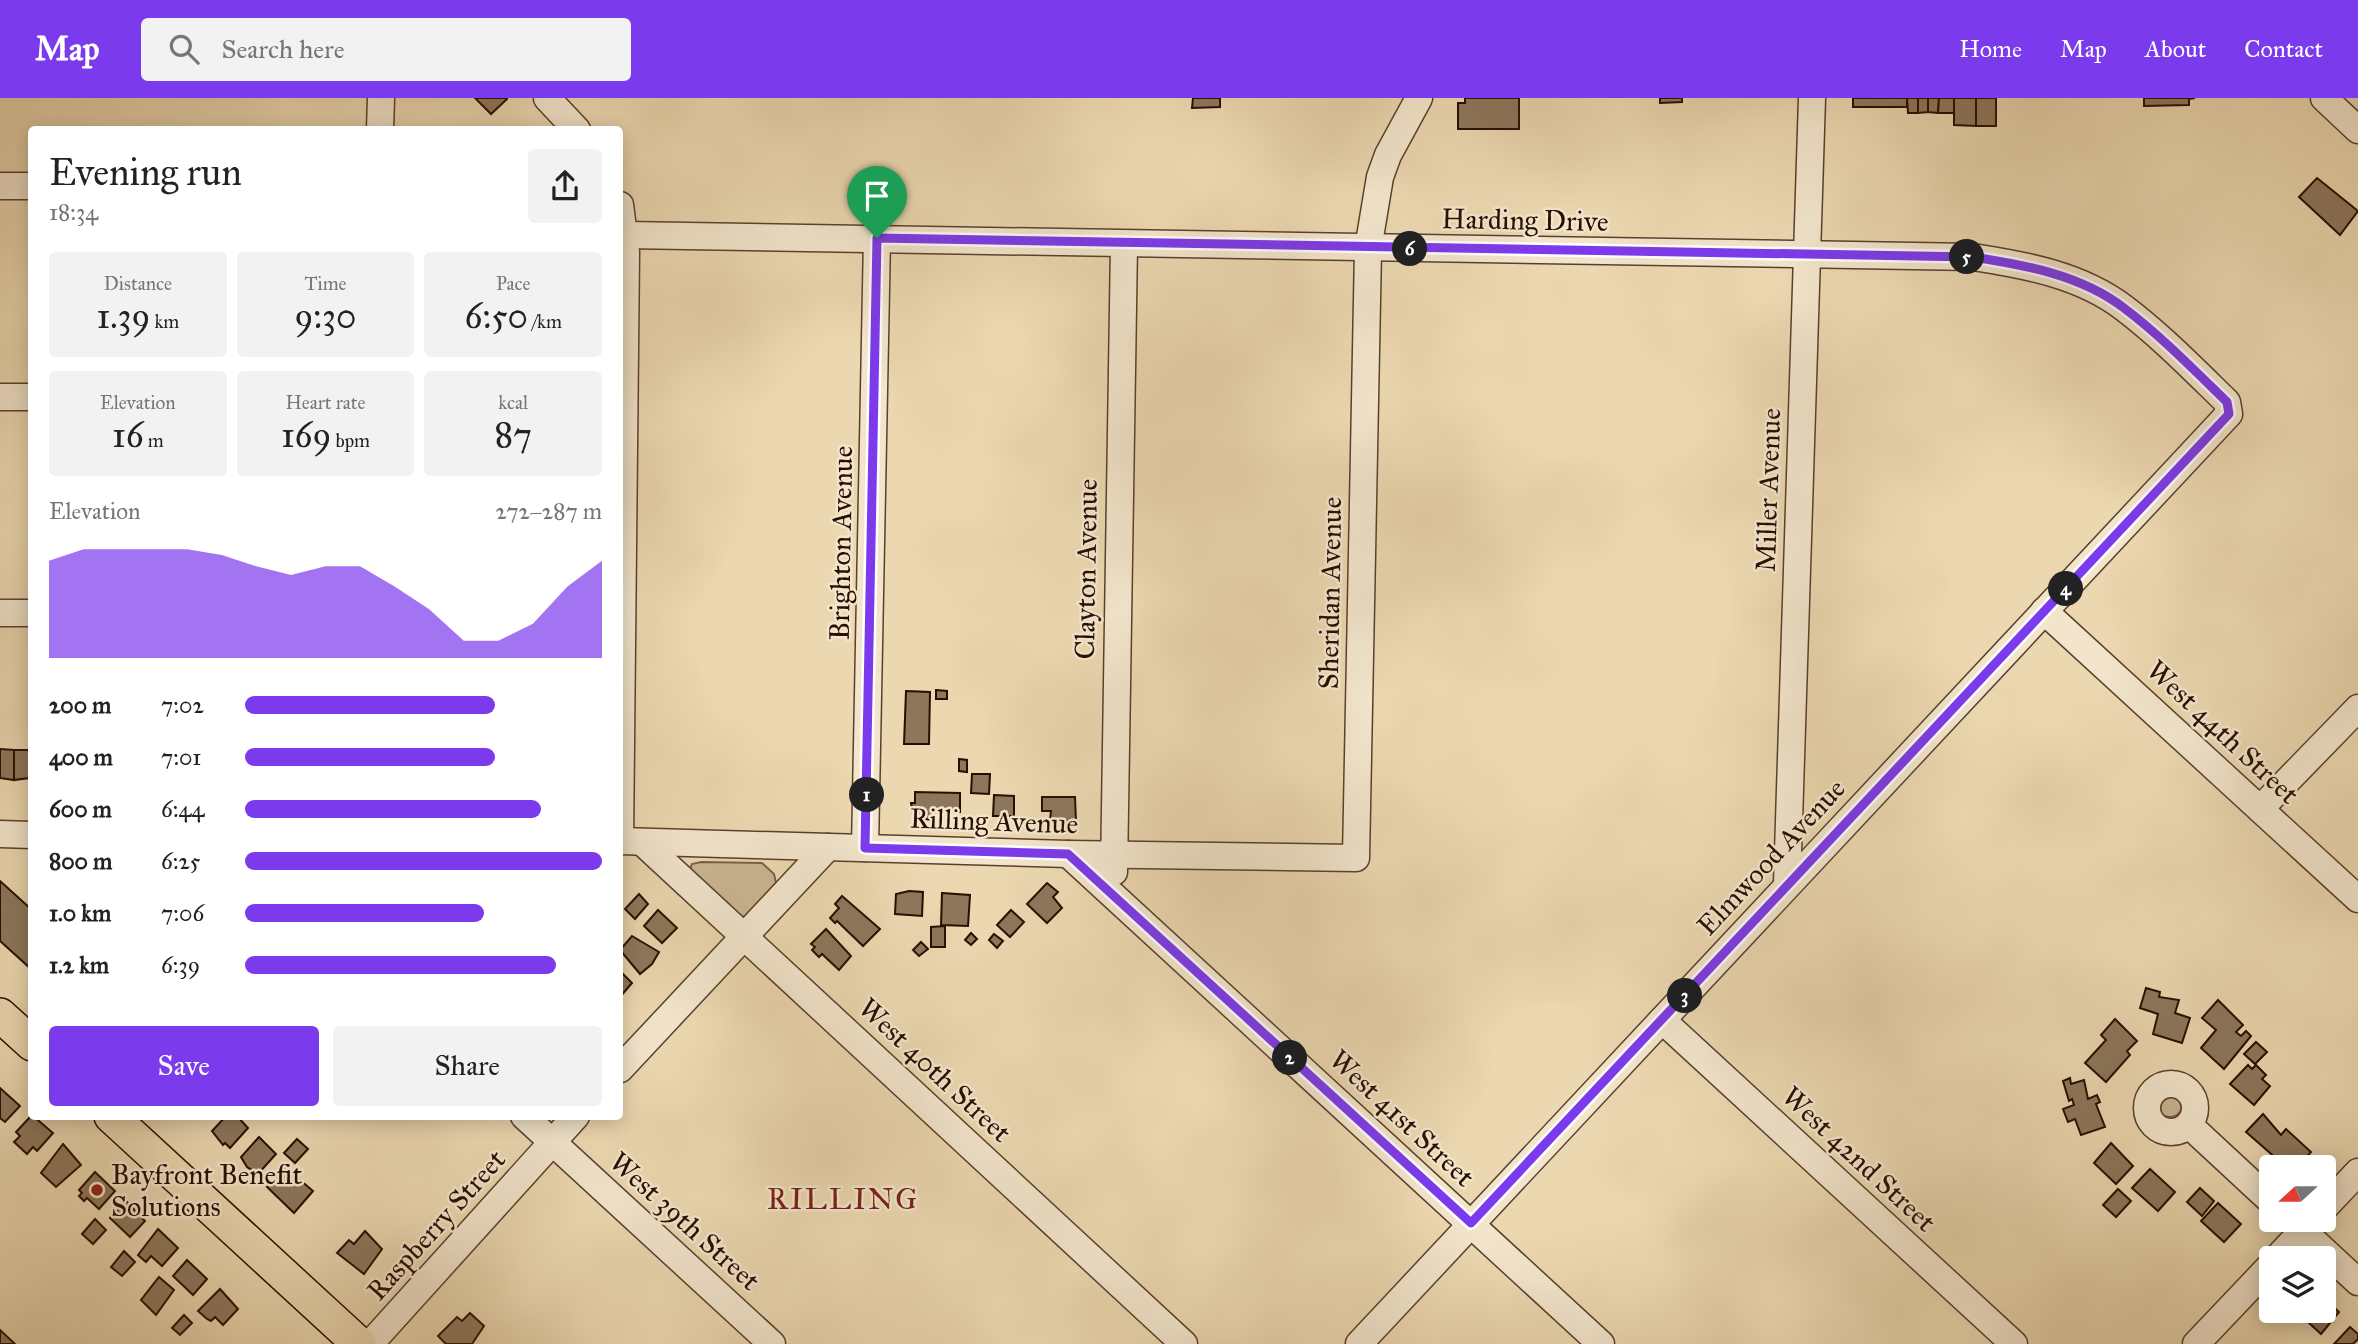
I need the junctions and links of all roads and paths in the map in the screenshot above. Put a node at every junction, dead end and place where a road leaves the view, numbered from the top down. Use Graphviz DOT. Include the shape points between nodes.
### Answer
graph roads {
  1 [pos="381,98"];
  2 [pos="547,98"];
  3 [pos="1419,98"];
  4 [pos="1812,98"];
  5 [pos="2324,98"];
  6 [pos="380,126"];
  7 [pos="574,126"];
  8 [pos="2358,130"];
  9 [pos="0,186"];
  10 [pos="28,186"];
  11 [pos="623,220"];
  12 [pos="626,234"];
  13 [pos="877,238"];
  14 [pos="1124,244"];
  15 [pos="1368,249"];
  16 [pos="1807,254"];
  17 [pos="0,397"];
  18 [pos="28,397"];
  19 [pos="2229,414"];
  20 [pos="2044,611"];
  21 [pos="0,613"];
  22 [pos="28,613"];
  23 [pos="2358,708"];
  24 [pos="2260,808"];
  25 [pos="0,834"];
  26 [pos="28,835"];
  27 [pos="627,842"];
  28 [pos="828,847"];
  29 [pos="865,848"];
  30 [pos="1068,854"];
  31 [pos="1114,855"];
  32 [pos="1787,884"];
  33 [pos="1114,896"];
  34 [pos="2358,899"];
  35 [pos="744,937"];
  36 [pos="0,1015"];
  37 [pos="1662,1020"];
  38 [pos="28,1040"];
  39 [pos="623,1066"];
  40 [pos="115,1120"];
  41 [pos="528,1120"];
  42 [pos="572,1120"];
  43 [pos="2189,1125"];
  44 [pos="552,1143"];
  45 [pos="2358,1172"];
  46 [pos="2259,1190"];
  47 [pos="2336,1195"];
  48 [pos="1471,1223"];
  49 [pos="2311,1232"];
  50 [pos="2259,1278"];
  51 [pos="2358,1282"];
  52 [pos="359,1344"];
  53 [pos="370,1344"];
  54 [pos="772,1344"];
  55 [pos="1184,1344"];
  56 [pos="1359,1344"];
  57 [pos="1601,1344"];
  58 [pos="2014,1344"];
  59 [pos="2196,1344"];
  1 -- 6 [label="street"];
  2 -- 7 [label="street"];
  3 -- 15 [label="street, Sheridan Avenue" via="1380,177"];
  4 -- 16 [label="street, Miller Avenue"];
  5 -- 8 [label="street"];
  9 -- 10 [label="street"];
  11 -- 12 [label="street"];
  12 -- 13 [label="street, Harding Drive"];
  12 -- 27 [label="street"];
  13 -- 14 [label="street, Harding Drive"];
  13 -- 29 [label="street, Brighton Avenue"];
  14 -- 15 [label="street, Harding Drive"];
  14 -- 31 [label="street, Clayton Avenue"];
  15 -- 16 [label="street, Harding Drive"];
  15 -- 31 [label="street, Sheridan Avenue" via="1356,858"];
  16 -- 19 [label="street, Harding Drive" via="1973,257 2025,265 2068,279 2122,306 2227,402"];
  16 -- 32 [label="street, Miller Avenue"];
  17 -- 18 [label="street"];
  19 -- 20 [label="street, Elmwood Avenue"];
  20 -- 24 [label="street, West 44th Street"];
  20 -- 32 [label="street, Elmwood Avenue"];
  21 -- 22 [label="street"];
  23 -- 24 [label="street"];
  24 -- 34 [label="street, West 44th Street"];
  25 -- 26 [label="street"];
  27 -- 28 [label="street, Rilling Avenue"];
  27 -- 35 [label="street, West 40th Street"];
  28 -- 29 [label="street, Rilling Avenue"];
  28 -- 35 [label="street"];
  29 -- 30 [label="street, Rilling Avenue"];
  30 -- 31 [label="street, Rilling Avenue"];
  30 -- 33 [label="street, West 41st Street"];
  31 -- 33 [label="street, Clayton Avenue"];
  32 -- 37 [label="street, Elmwood Avenue"];
  33 -- 48 [label="street, West 41st Street"];
  35 -- 39 [label="street"];
  35 -- 55 [label="street, West 40th Street"];
  36 -- 38 [label="main road"];
  37 -- 48 [label="street, Elmwood Avenue"];
  37 -- 58 [label="street, West 42nd Street"];
  40 -- 52 [label="main road"];
  41 -- 44 [label="street, West 39th Street"];
  42 -- 44 [label="street, Raspberry Street"];
  43 -- 46 [label="street"];
  44 -- 53 [label="street, Raspberry Street"];
  44 -- 54 [label="street, West 39th Street"];
  45 -- 47 [label="street"];
  48 -- 56 [label="street, Elmwood Avenue"];
  48 -- 57 [label="street, West 41st Street"];
  49 -- 51 [label="street"];
  50 -- 59 [label="street"];
}
